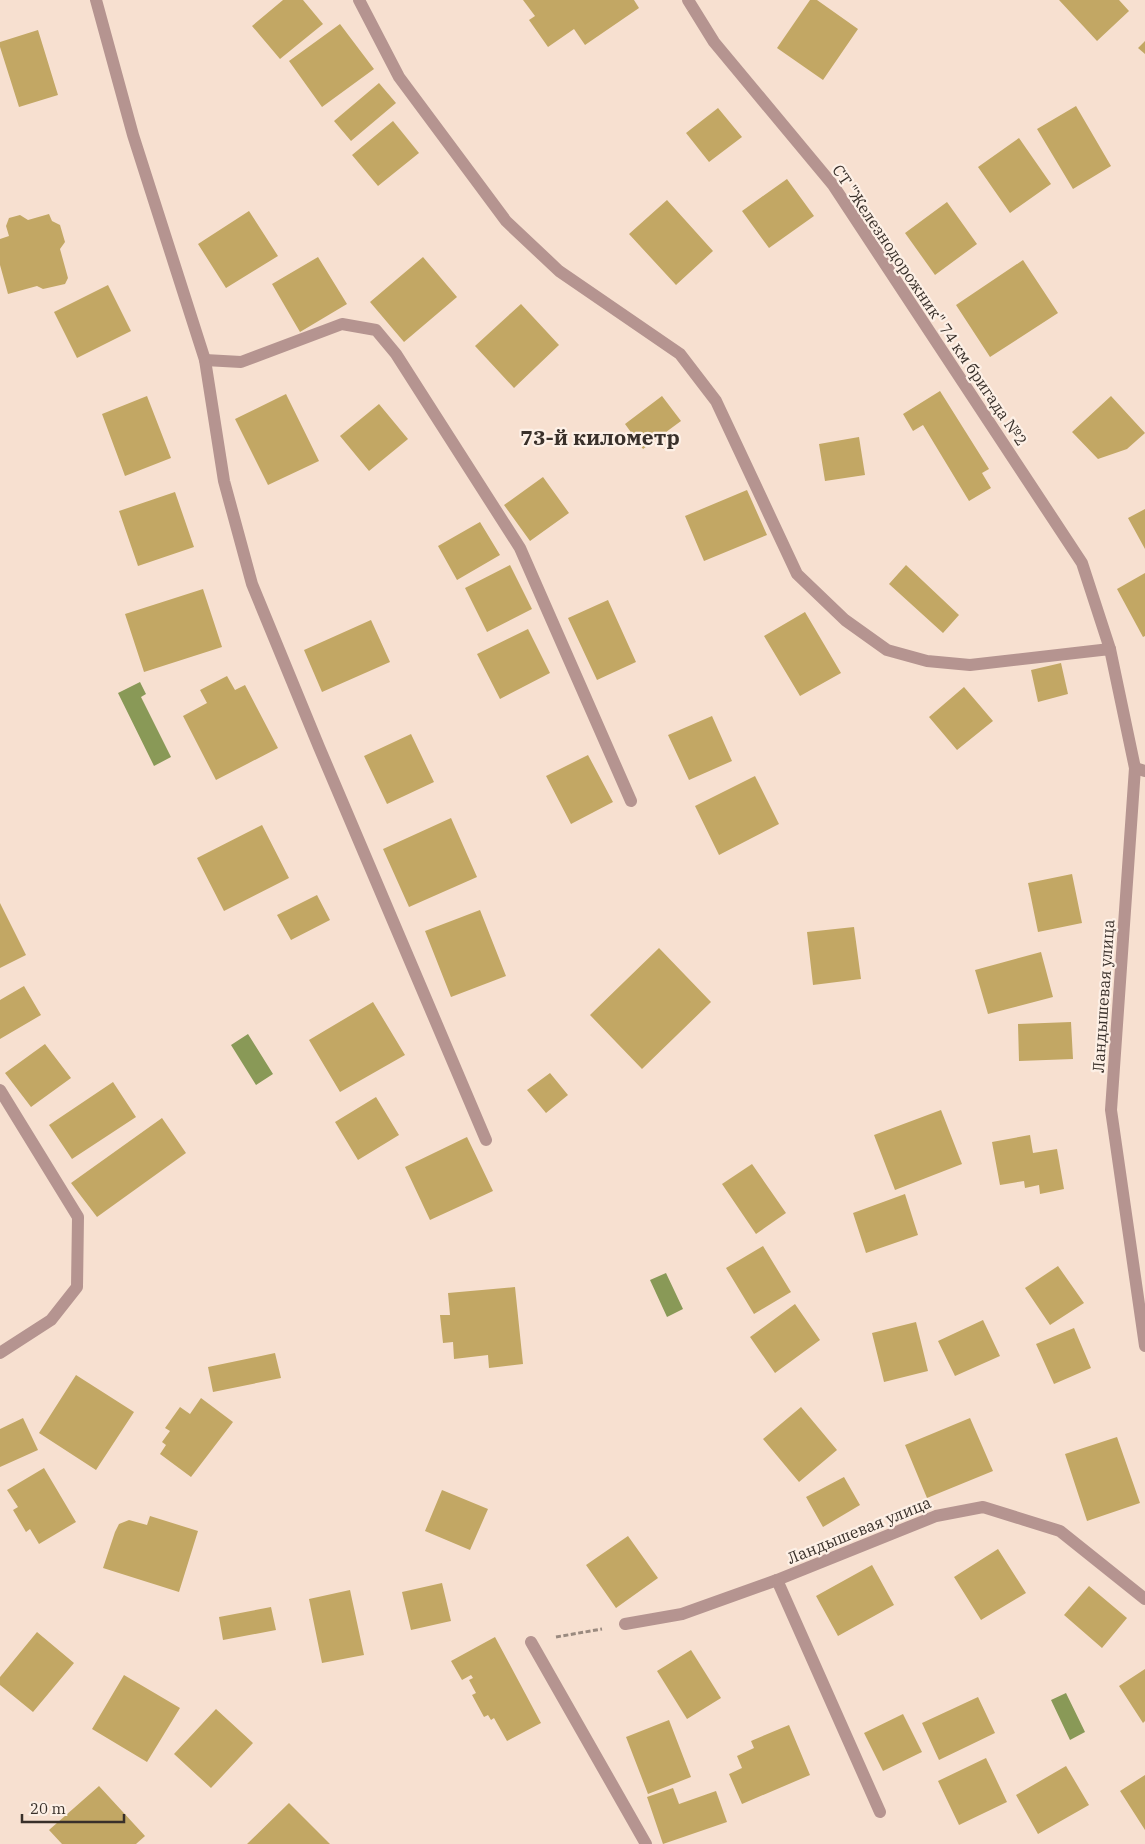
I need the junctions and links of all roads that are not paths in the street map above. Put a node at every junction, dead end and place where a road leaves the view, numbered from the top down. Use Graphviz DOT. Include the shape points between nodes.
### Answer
graph roads {
  1 [pos="96,0"];
  2 [pos="359,0"];
  3 [pos="688,0"];
  4 [pos="205,360"];
  5 [pos="1110,649"];
  6 [pos="1140,770"];
  7 [pos="631,801"];
  8 [pos="0,1090"];
  9 [pos="486,1140"];
  10 [pos="1145,1346"];
  11 [pos="0,1353"];
  12 [pos="777,1580"];
  13 [pos="1145,1599"];
  14 [pos="624,1624"];
  15 [pos="531,1642"];
  16 [pos="880,1812"];
  17 [pos="646,1844"];
  1 -- 4 [label="street" via="132,135"];
  2 -- 5 [label="street" via="399,78 506,220 559,271 680,354 716,401 797,574 845,620 886,650 927,662 970,665"];
  3 -- 5 [label="street, СТ \"Железнодорожник\" 74 км бригада №2" via="714,42 833,185 1082,563"];
  4 -- 7 [label="street" via="242,362 342,324 376,330 396,354 520,548"];
  4 -- 9 [label="street" via="224,481 252,584"];
  5 -- 6 [label="street, Ландышевая улица"];
  6 -- 10 [label="street, Ландышевая улица" via="1111,1110"];
  8 -- 11 [label="street" via="78,1217 77,1287 51,1320"];
  12 -- 13 [label="street, Ландышевая улица" via="936,1516 983,1507 1060,1531"];
  12 -- 14 [label="street, Ландышевая улица" via="682,1614"];
  12 -- 16 [label="street"];
  15 -- 17 [label="street"];
}
